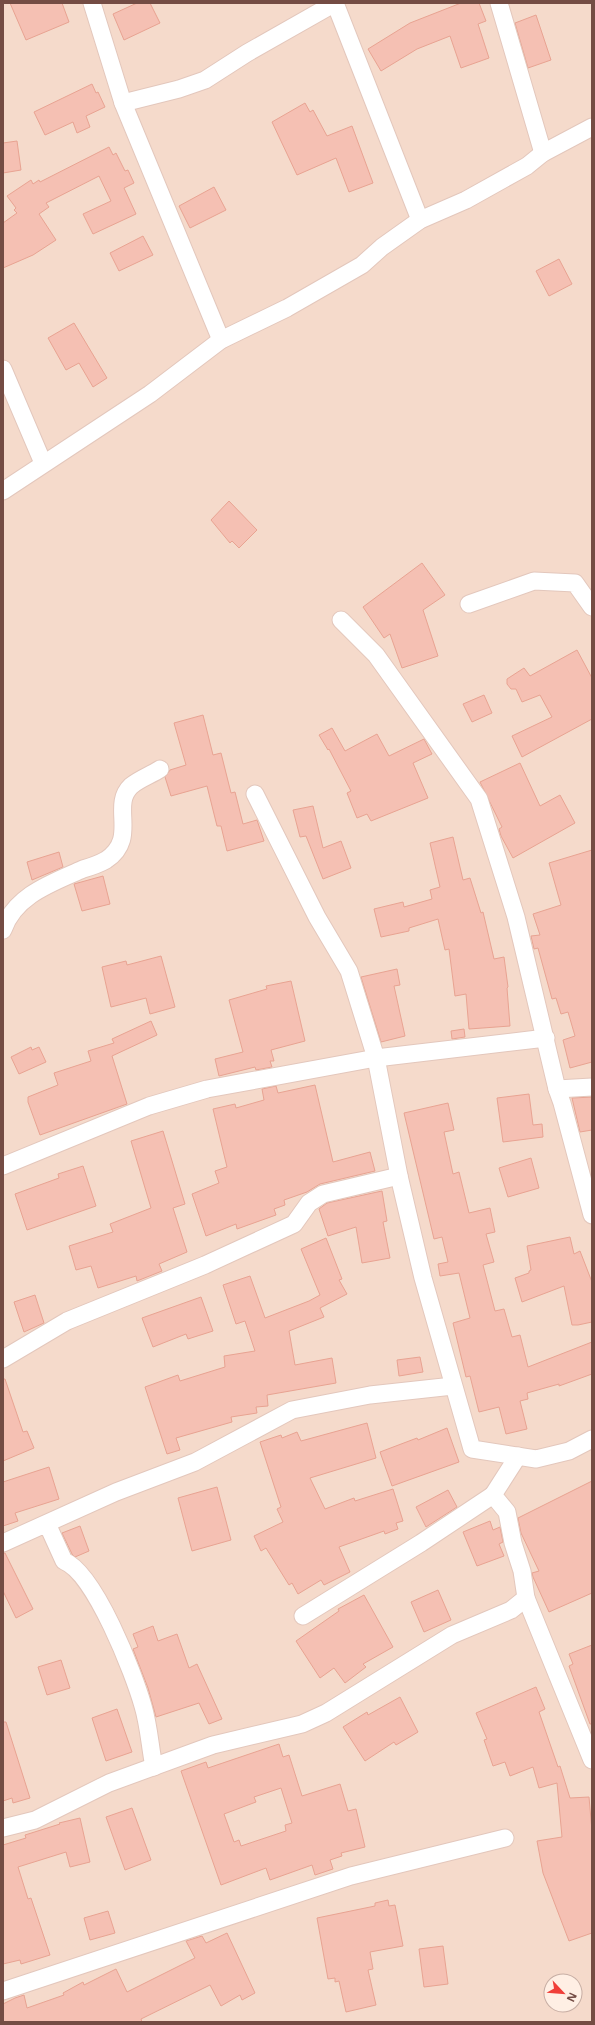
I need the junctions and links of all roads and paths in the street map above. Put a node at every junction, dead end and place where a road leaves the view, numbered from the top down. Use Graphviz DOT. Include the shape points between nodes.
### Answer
graph roads {
  1 [pos="92,3"];
  2 [pos="335,3"];
  3 [pos="499,3"];
  4 [pos="123,103"];
  5 [pos="592,127"];
  6 [pos="543,153"];
  7 [pos="420,220"];
  8 [pos="221,340"];
  9 [pos="3,369"];
  10 [pos="43,463"];
  11 [pos="3,491"];
  12 [pos="469,604"];
  13 [pos="592,607"];
  14 [pos="341,620"];
  15 [pos="160,769"];
  16 [pos="255,794"];
  17 [pos="3,930"];
  18 [pos="546,1038"];
  19 [pos="376,1058"];
  20 [pos="592,1087"];
  21 [pos="557,1089"];
  22 [pos="3,1166"];
  23 [pos="399,1176"];
  24 [pos="592,1215"];
  25 [pos="3,1359"];
  26 [pos="453,1386"];
  27 [pos="592,1439"];
  28 [pos="518,1456"];
  29 [pos="493,1495"];
  30 [pos="42,1526"];
  31 [pos="3,1543"];
  32 [pos="526,1598"];
  33 [pos="303,1616"];
  34 [pos="592,1760"];
  35 [pos="154,1767"];
  36 [pos="3,1828"];
  37 [pos="505,1838"];
  38 [pos="3,1991"];
  1 -- 4 [label="street"];
  2 -- 4 [label="street" via="205,80"];
  2 -- 7 [label="street"];
  3 -- 6 [label="street"];
  4 -- 8 [label="street"];
  5 -- 6 [label="street"];
  6 -- 7 [label="street" via="528,166 466,200"];
  7 -- 8 [label="street" via="362,265 287,308"];
  8 -- 10 [label="street" via="150,394"];
  9 -- 10 [label="street"];
  10 -- 11 [label="street"];
  12 -- 13 [label="street" via="534,581 575,583"];
  14 -- 18 [label="street" via="376,655 479,799 516,917"];
  15 -- 17 [label="street" via="131,787 123,801 124,832 120,846 106,860 44,886 22,901"];
  16 -- 19 [label="street" via="317,917 349,971"];
  18 -- 19 [label="street"];
  18 -- 21 [label="street"];
  19 -- 22 [label="street" via="207,1089 149,1106"];
  19 -- 23 [label="street"];
  20 -- 21 [label="street"];
  21 -- 24 [label="street"];
  23 -- 25 [label="street" via="323,1194 309,1203 294,1224 67,1321"];
  23 -- 26 [label="street" via="423,1278"];
  26 -- 28 [label="street" via="472,1450"];
  26 -- 30 [label="street" via="370,1395 292,1410 195,1462 116,1492"];
  27 -- 28 [label="street" via="563,1452 536,1458"];
  28 -- 29 [label="street"];
  29 -- 32 [label="street" via="507,1512"];
  29 -- 33 [label="street"];
  30 -- 31 [label="street"];
  30 -- 35 [label="street" via="49,1528 64,1562 71,1564 90,1587 120,1644 143,1707"];
  32 -- 34 [label="street"];
  32 -- 35 [label="street" via="512,1610 452,1635 326,1713 302,1724 213,1745"];
  35 -- 36 [label="street" via="110,1783 35,1820"];
  37 -- 38 [label="street" via="351,1876"];
}
